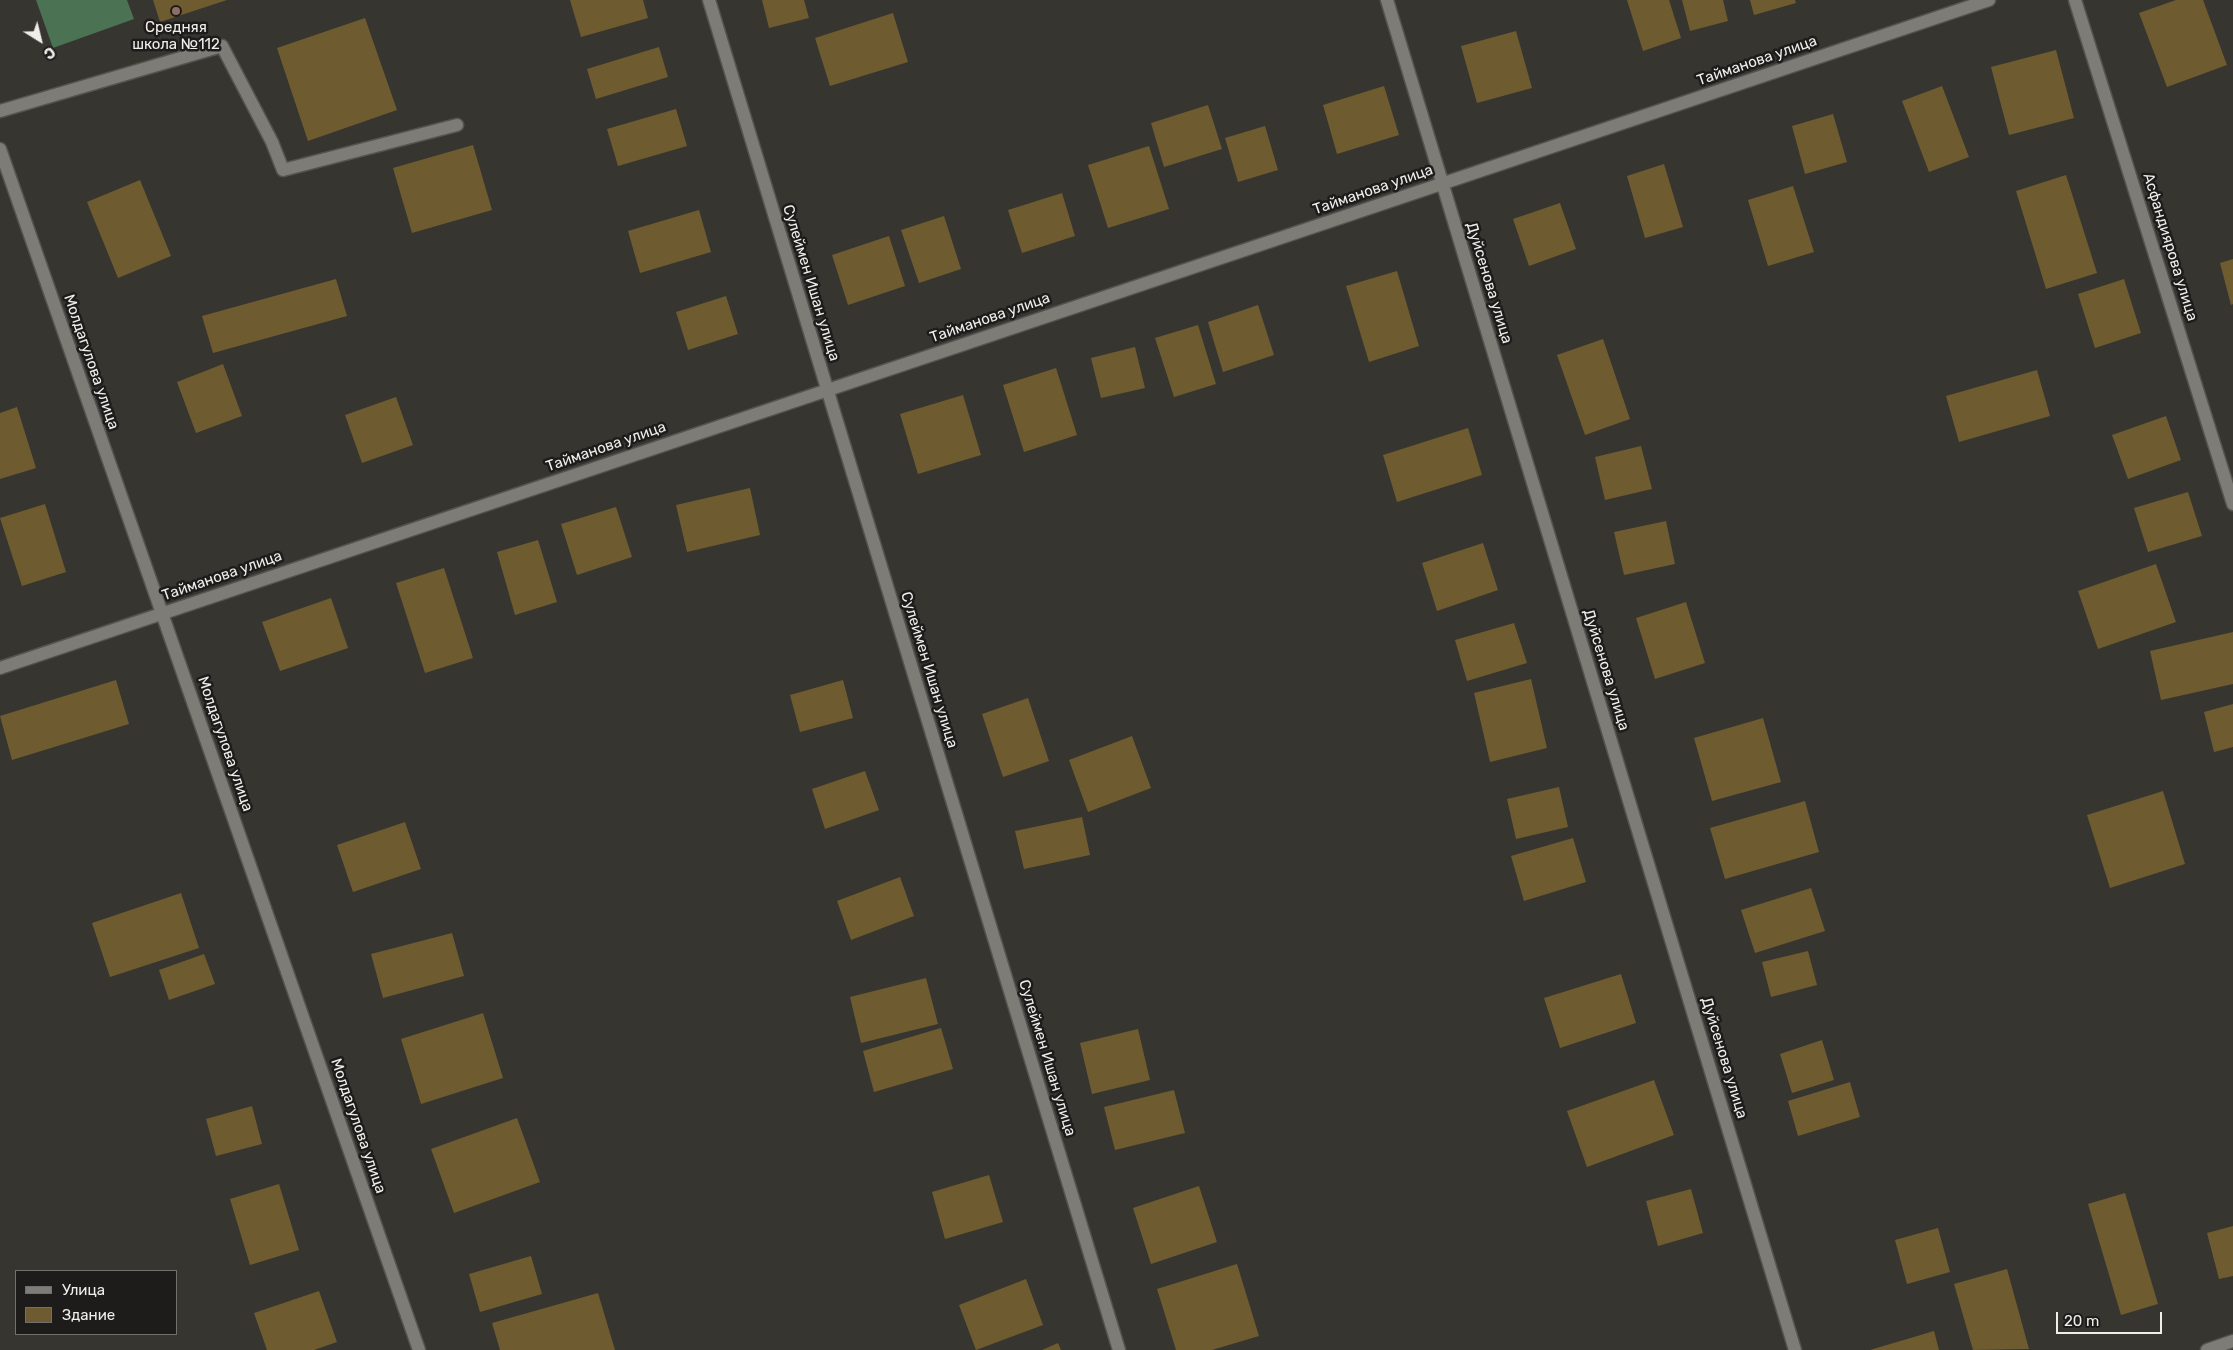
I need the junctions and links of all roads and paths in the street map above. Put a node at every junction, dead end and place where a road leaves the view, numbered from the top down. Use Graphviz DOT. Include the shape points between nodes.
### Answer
graph roads {
  1 [pos="709,0"];
  2 [pos="1387,0"];
  3 [pos="1989,0"];
  4 [pos="2075,0"];
  5 [pos="0,111"];
  6 [pos="457,125"];
  7 [pos="0,149"];
  8 [pos="1442,184"];
  9 [pos="826,390"];
  10 [pos="2233,504"];
  11 [pos="162,614"];
  12 [pos="0,668"];
  13 [pos="2233,1341"];
  14 [pos="419,1350"];
  15 [pos="1119,1350"];
  16 [pos="1795,1350"];
  17 [pos="2207,1350"];
  1 -- 9 [label="street, Сулеймен Ишан улица"];
  2 -- 8 [label="street, Дуйсенова улица"];
  3 -- 8 [label="street, Тайманова улица"];
  4 -- 10 [label="street, Асфандиярова улица"];
  5 -- 6 [label="street" via="222,46 283,170"];
  7 -- 11 [label="street, Молдагулова улица"];
  8 -- 9 [label="street, Тайманова улица"];
  8 -- 16 [label="street, Дуйсенова улица"];
  9 -- 11 [label="street, Тайманова улица"];
  9 -- 15 [label="street, Сулеймен Ишан улица"];
  11 -- 12 [label="street, Тайманова улица"];
  11 -- 14 [label="street, Молдагулова улица"];
  13 -- 17 [label="street"];
}
